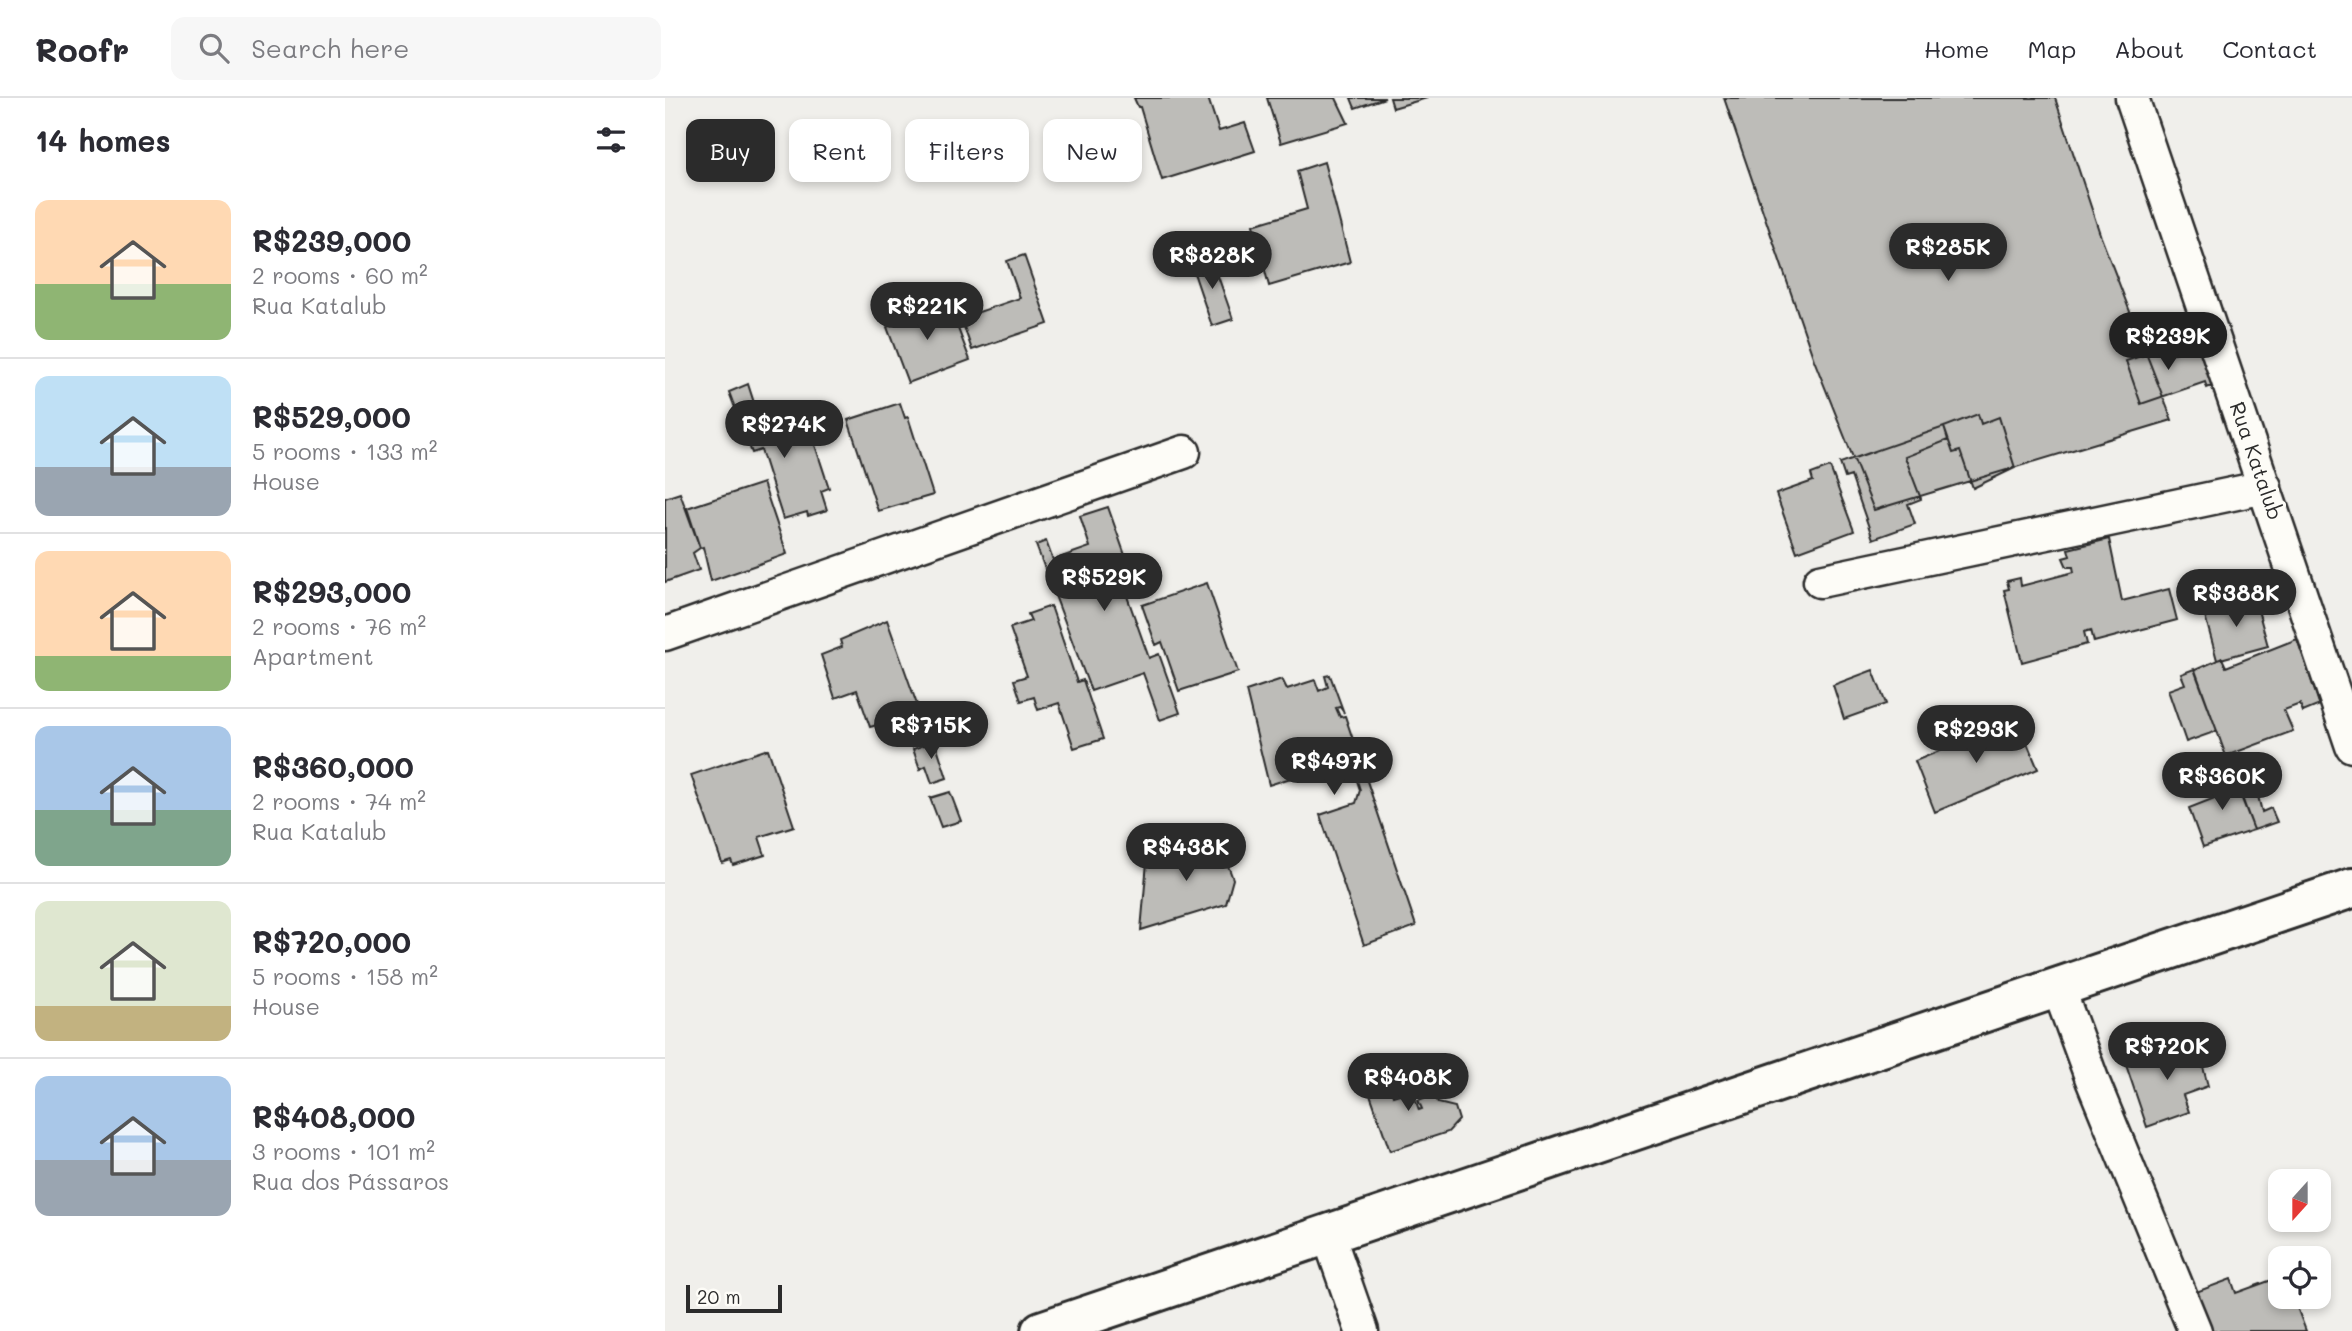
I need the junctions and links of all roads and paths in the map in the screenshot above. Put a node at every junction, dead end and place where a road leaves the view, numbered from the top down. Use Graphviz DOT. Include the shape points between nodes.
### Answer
graph roads {
  1 [pos="2132,98"];
  2 [pos="1184,452"];
  3 [pos="2265,487"];
  4 [pos="1820,581"];
  5 [pos="665,634"];
  6 [pos="2352,746"];
  7 [pos="2352,888"];
  8 [pos="2058,987"];
  9 [pos="1328,1234"];
  10 [pos="1041,1331"];
  11 [pos="1362,1331"];
  12 [pos="2195,1331"];
  1 -- 3 [label="street, Rua Katalub"];
  2 -- 5 [label="street"];
  3 -- 4 [label="street"];
  3 -- 6 [label="street, Rua Katalub"];
  7 -- 8 [label="main road"];
  8 -- 9 [label="main road"];
  8 -- 12 [label="street"];
  9 -- 10 [label="main road"];
  9 -- 11 [label="street"];
}
